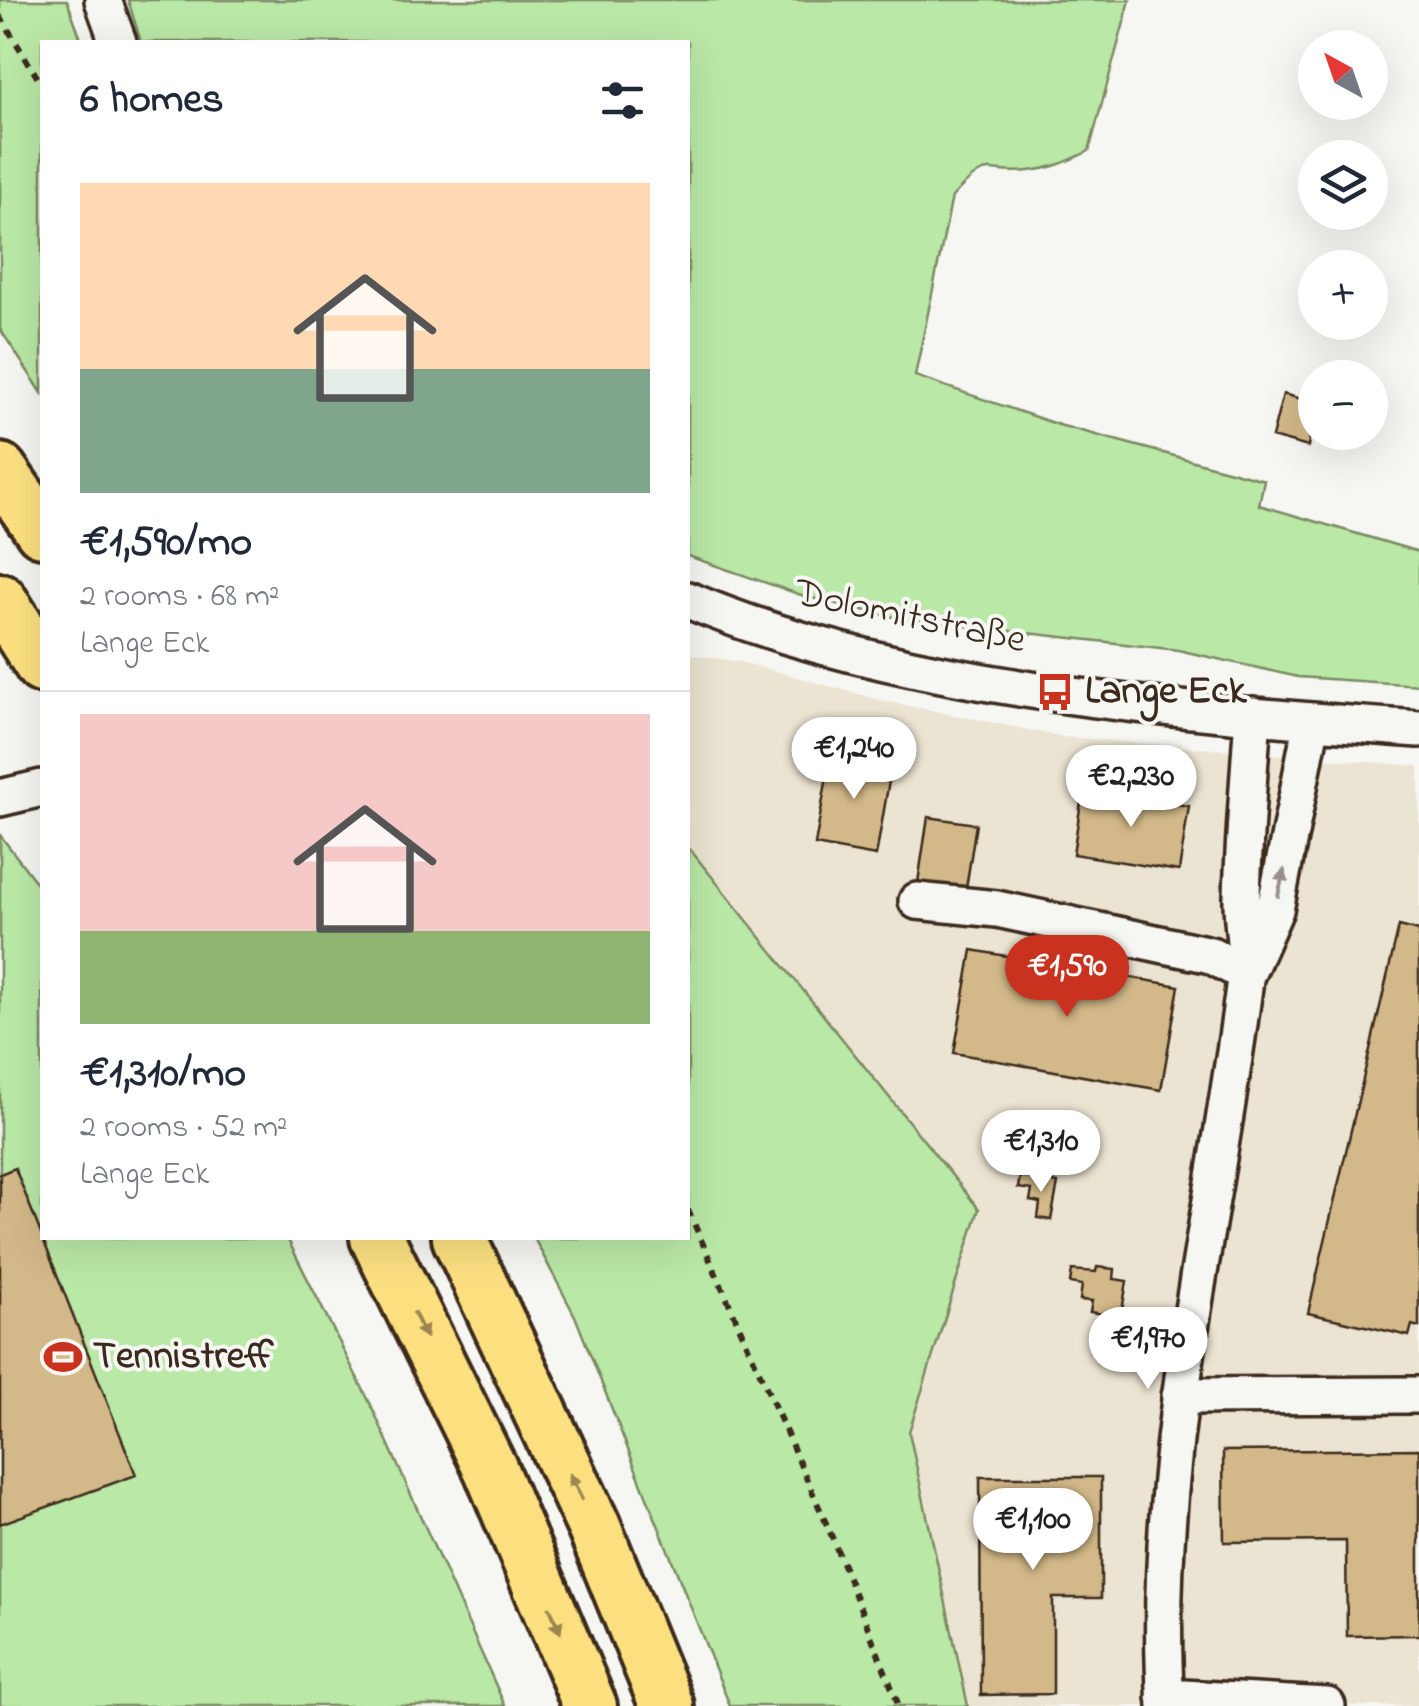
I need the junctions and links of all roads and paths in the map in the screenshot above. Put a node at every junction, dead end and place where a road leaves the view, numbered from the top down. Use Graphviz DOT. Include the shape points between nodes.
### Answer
graph roads {
  1 [pos="103,0"];
  2 [pos="0,16"];
  3 [pos="117,40"];
  4 [pos="40,81"];
  5 [pos="0,470"];
  6 [pos="40,527"];
  7 [pos="0,600"];
  8 [pos="690,601"];
  9 [pos="40,663"];
  10 [pos="1253,715"];
  11 [pos="1312,721"];
  12 [pos="1419,729"];
  13 [pos="40,788"];
  14 [pos="0,798"];
  15 [pos="917,901"];
  16 [pos="1246,974"];
  17 [pos="690,1215"];
  18 [pos="378,1240"];
  19 [pos="460,1240"];
  20 [pos="1419,1395"];
  21 [pos="1180,1396"];
  22 [pos="1166,1701"];
  23 [pos="590,1706"];
  24 [pos="667,1706"];
  25 [pos="899,1706"];
  26 [pos="1327,1706"];
  1 -- 3 [label="street"];
  2 -- 4 [label="path"];
  5 -- 6 [label="highway"];
  7 -- 9 [label="highway"];
  8 -- 10 [label="street, Dolomitstraße" via="754,628 868,658 1056,692"];
  10 -- 11 [label="street, Dolomitstraße"];
  10 -- 16 [label="street" via="1242,900"];
  11 -- 12 [label="street, Dolomitstraße"];
  16 -- 11 [label="street, one-way" via="1275,910"];
  13 -- 14 [label="street"];
  15 -- 16 [label="street" via="998,909 1212,955"];
  16 -- 21 [label="street"];
  17 -- 25 [label="path"];
  18 -- 23 [label="highway, one-way" via="490,1468"];
  24 -- 19 [label="highway, one-way" via="594,1527"];
  20 -- 21 [label="street"];
  21 -- 22 [label="street" via="1166,1510"];
  22 -- 26 [label="street"];
}
